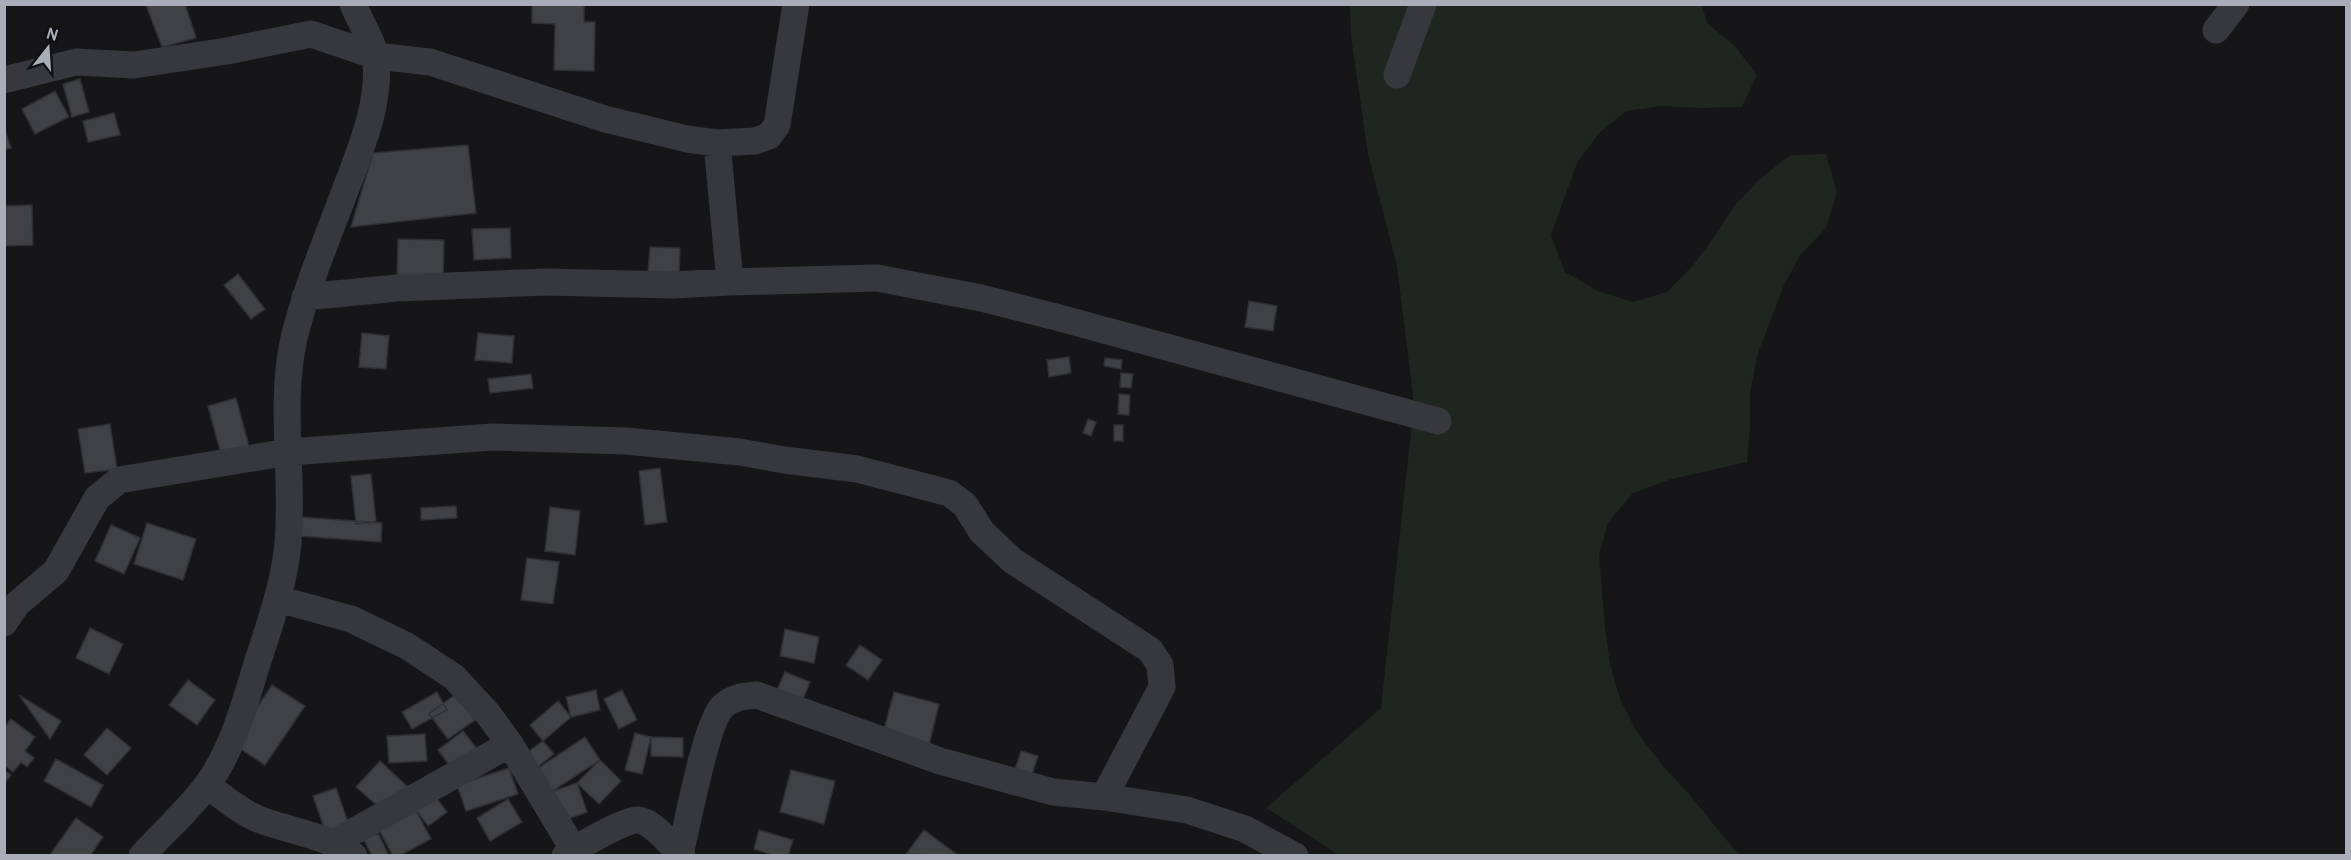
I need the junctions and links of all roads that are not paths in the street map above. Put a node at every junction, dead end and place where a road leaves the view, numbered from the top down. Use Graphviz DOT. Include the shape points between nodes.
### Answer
graph roads {
  1 [pos="353,4"];
  2 [pos="796,4"];
  3 [pos="1423,4"];
  4 [pos="2236,4"];
  5 [pos="2216,30"];
  6 [pos="375,56"];
  7 [pos="1397,75"];
  8 [pos="4,80"];
  9 [pos="717,143"];
  10 [pos="730,282"];
  11 [pos="305,297"];
  12 [pos="1438,421"];
  13 [pos="289,452"];
  14 [pos="278,599"];
  15 [pos="4,623"];
  16 [pos="510,744"];
  17 [pos="207,785"];
  18 [pos="1104,796"];
  19 [pos="343,849"];
  20 [pos="570,853"];
  21 [pos="681,854"];
  22 [pos="142,855"];
  23 [pos="1295,855"];
  1 -- 6 [label="street"];
  2 -- 9 [label="street" via="777,125 769,136 755,141"];
  3 -- 7 [label="street"];
  4 -- 5 [label="street"];
  6 -- 8 [label="street" via="311,34 135,65 76,62"];
  6 -- 9 [label="street" via="430,62 605,119"];
  6 -- 11 [label="street" via="377,84 373,107"];
  9 -- 10 [label="street"];
  10 -- 11 [label="street" via="548,282 397,288"];
  10 -- 12 [label="street" via="877,278 981,298"];
  11 -- 13 [label="street" via="286,382"];
  13 -- 14 [label="street" via="288,543"];
  13 -- 15 [label="street" via="119,480 97,498 56,571 17,604"];
  13 -- 18 [label="street" via="492,437 626,441 857,469 949,494 965,505 982,532 1013,561 1150,650 1160,665 1162,687"];
  14 -- 16 [label="street" via="351,619 407,646 454,677"];
  14 -- 17 [label="street" via="224,757"];
  16 -- 19 [label="street"];
  16 -- 20 [label="street"];
  17 -- 19 [label="street" via="257,819"];
  17 -- 22 [label="street"];
  18 -- 21 [label="street" via="1053,792 951,764 757,695 738,696 721,707 710,728"];
  18 -- 23 [label="street" via="1187,810 1245,829"];
  20 -- 21 [label="street" via="638,820 652,827"];
}
